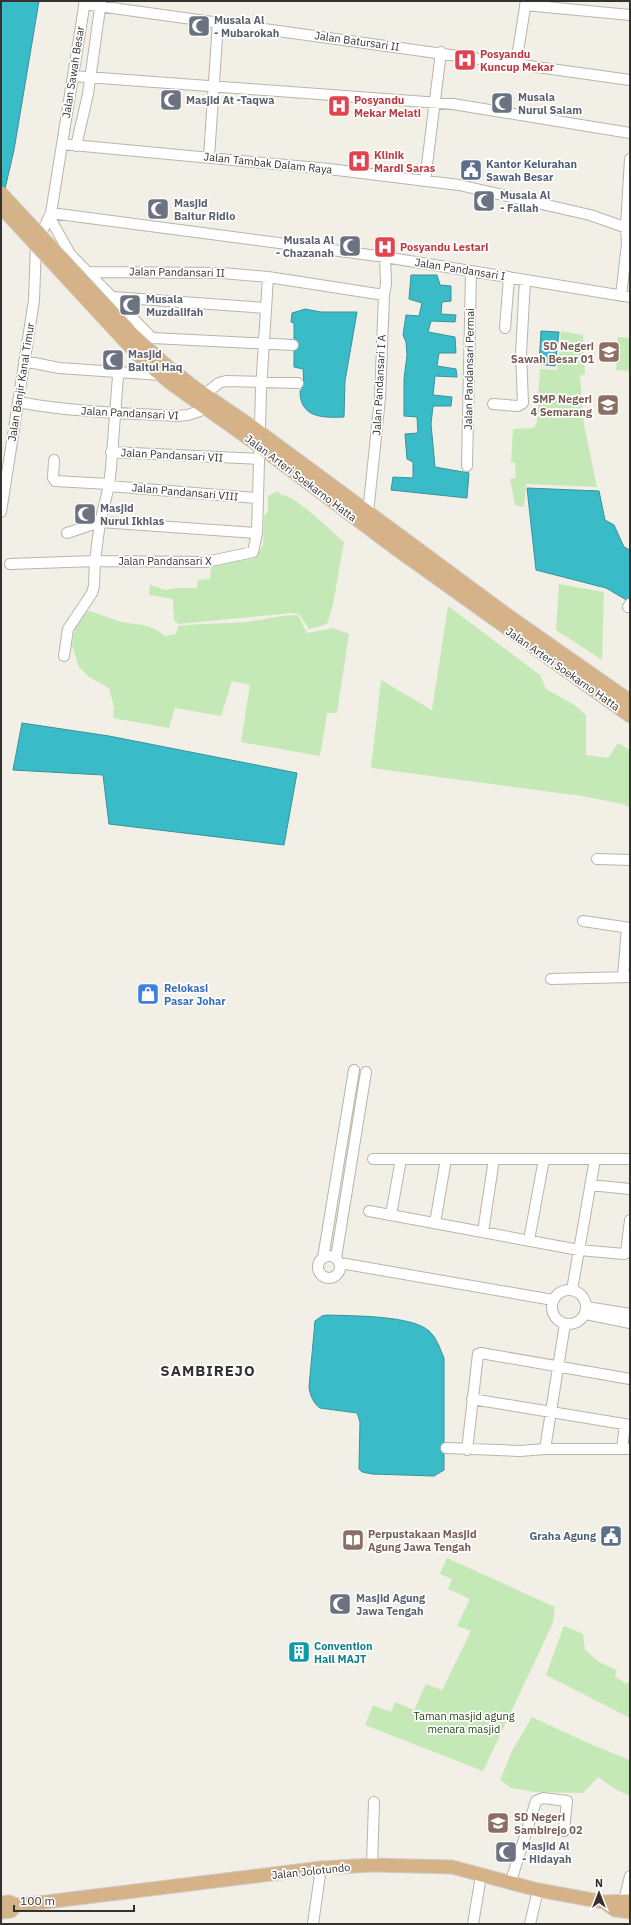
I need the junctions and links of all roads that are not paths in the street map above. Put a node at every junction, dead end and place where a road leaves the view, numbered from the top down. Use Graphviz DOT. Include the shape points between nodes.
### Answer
graph roads {
  1 [pos="84,3"];
  2 [pos="526,3"];
  3 [pos="103,6"];
  4 [pos="139,6"];
  5 [pos="630,15"];
  6 [pos="218,22"];
  7 [pos="441,52"];
  8 [pos="516,64"];
  9 [pos="73,76"];
  10 [pos="94,78"];
  11 [pos="630,80"];
  12 [pos="215,87"];
  13 [pos="435,103"];
  14 [pos="630,133"];
  15 [pos="62,144"];
  16 [pos="77,146"];
  17 [pos="209,157"];
  18 [pos="630,159"];
  19 [pos="629,175"];
  20 [pos="425,181"];
  21 [pos="1,193"];
  22 [pos="1,207"];
  23 [pos="50,216"];
  24 [pos="628,228"];
  25 [pos="385,257"];
  26 [pos="471,271"];
  27 [pos="86,272"];
  28 [pos="268,277"];
  29 [pos="509,277"];
  30 [pos="525,280"];
  31 [pos="384,295"];
  32 [pos="112,297"];
  33 [pos="626,297"];
  34 [pos="266,308"];
  35 [pos="505,328"];
  36 [pos="126,335"];
  37 [pos="263,344"];
  38 [pos="293,345"];
  39 [pos="24,361"];
  40 [pos="116,373"];
  41 [pos="161,375"];
  42 [pos="261,382"];
  43 [pos="298,383"];
  44 [pos="205,394"];
  45 [pos="18,402"];
  46 [pos="493,404"];
  47 [pos="208,408"];
  48 [pos="115,413"];
  49 [pos="260,433"];
  50 [pos="259,446"];
  51 [pos="111,452"];
  52 [pos="258,459"];
  53 [pos="54,460"];
  54 [pos="467,466"];
  55 [pos="109,485"];
  56 [pos="257,498"];
  57 [pos="1,512"];
  58 [pos="368,513"];
  59 [pos="100,522"];
  60 [pos="67,533"];
  61 [pos="257,533"];
  62 [pos="94,561"];
  63 [pos="15,564"];
  64 [pos="64,656"];
  65 [pos="630,701"];
  66 [pos="630,716"];
  67 [pos="597,859"];
  68 [pos="630,860"];
  69 [pos="583,921"];
  70 [pos="628,928"];
  71 [pos="626,977"];
  72 [pos="551,979"];
  73 [pos="354,1070"];
  74 [pos="366,1072"];
  75 [pos="373,1159"];
  76 [pos="401,1159"];
  77 [pos="446,1159"];
  78 [pos="494,1159"];
  79 [pos="544,1159"];
  80 [pos="595,1159"];
  81 [pos="630,1159"];
  82 [pos="590,1185"];
  83 [pos="630,1189"];
  84 [pos="369,1211"];
  85 [pos="391,1215"];
  86 [pos="630,1220"];
  87 [pos="435,1223"];
  88 [pos="483,1232"];
  89 [pos="529,1240"];
  90 [pos="579,1250"];
  91 [pos="323,1258"];
  92 [pos="338,1260"];
  93 [pos="572,1290"];
  94 [pos="553,1300"];
  95 [pos="586,1311"];
  96 [pos="630,1314"];
  97 [pos="630,1323"];
  98 [pos="565,1324"];
  99 [pos="558,1367"];
  100 [pos="630,1379"];
  101 [pos="472,1399"];
  102 [pos="550,1411"];
  103 [pos="628,1425"];
  104 [pos="446,1448"];
  105 [pos="544,1449"];
  106 [pos="626,1449"];
  107 [pos="467,1450"];
  108 [pos="374,1802"];
  109 [pos="564,1831"];
  110 [pos="372,1865"];
  111 [pos="321,1868"];
  112 [pos="481,1876"];
  113 [pos="630,1876"];
  114 [pos="510,1884"];
  115 [pos="538,1890"];
  116 [pos="1,1903"];
  117 [pos="628,1904"];
  118 [pos="16,1905"];
  119 [pos="1,1912"];
  120 [pos="313,1924"];
  121 [pos="473,1924"];
  122 [pos="530,1924"];
  1 -- 3 [label="street, Jalan Batursari II"];
  1 -- 9 [label="street, Jalan Sawah Besar"];
  2 -- 5 [label="street"];
  2 -- 8 [label="street"];
  3 -- 4 [label="street, Jalan Batursari II"];
  3 -- 10 [label="street"];
  4 -- 6 [label="street, Jalan Batursari II"];
  6 -- 7 [label="street, Jalan Batursari II"];
  6 -- 12 [label="street"];
  7 -- 8 [label="street, Jalan Batursari II"];
  7 -- 13 [label="street"];
  8 -- 11 [label="street, Jalan Batursari II"];
  9 -- 10 [label="street"];
  9 -- 15 [label="street, Jalan Sawah Besar"];
  10 -- 12 [label="street"];
  10 -- 16 [label="street"];
  12 -- 13 [label="street"];
  12 -- 17 [label="street"];
  13 -- 14 [label="street"];
  13 -- 20 [label="street"];
  15 -- 16 [label="street, Jalan Tambak Dalam Raya"];
  15 -- 23 [label="street, Jalan Sawah Besar"];
  16 -- 17 [label="street, Jalan Tambak Dalam Raya"];
  17 -- 20 [label="street, Jalan Tambak Dalam Raya"];
  18 -- 19 [label="street"];
  19 -- 24 [label="street"];
  20 -- 24 [label="street, Jalan Tambak Dalam Raya" via="492,192 590,215"];
  21 -- 36 [label="main road, Jalan Arteri Soekarno Hatta, bridge"];
  22 -- 36 [label="main road, Jalan Arteri Soekarno Hatta, bridge"];
  23 -- 25 [label="street, Jalan Pandansari I"];
  23 -- 27 [label="street" via="70,254"];
  23 -- 39 [label="street, Jalan Banjir Kanal Timur" via="36,244 36,276"];
  24 -- 33 [label="street"];
  25 -- 26 [label="street, Jalan Pandansari I"];
  25 -- 31 [label="street, Jalan Pandansari I A"];
  26 -- 29 [label="street, Jalan Pandansari I"];
  26 -- 54 [label="street, Jalan Pandansari Permai"];
  27 -- 28 [label="street, Jalan Pandansari II" via="222,273"];
  27 -- 32 [label="street"];
  28 -- 31 [label="street, Jalan Pandansari II"];
  28 -- 34 [label="street"];
  29 -- 30 [label="street, Jalan Pandansari I"];
  29 -- 35 [label="street"];
  30 -- 33 [label="street, Jalan Pandansari I"];
  30 -- 46 [label="street" via="521,354 523,403 518,406"];
  31 -- 58 [label="street, Jalan Pandansari I A" via="380,398"];
  32 -- 34 [label="street"];
  32 -- 37 [label="street" via="150,337 155,339"];
  34 -- 37 [label="street"];
  36 -- 41 [label="main road, Jalan Arteri Soekarno Hatta"];
  36 -- 44 [label="main road, Jalan Arteri Soekarno Hatta"];
  37 -- 38 [label="street"];
  37 -- 42 [label="street"];
  39 -- 40 [label="street" via="59,368"];
  39 -- 45 [label="street, Jalan Banjir Kanal Timur"];
  40 -- 41 [label="street"];
  40 -- 48 [label="street, Jalan Pandansari VII" via="118,376"];
  41 -- 47 [label="main road, Jalan Arteri Soekarno Hatta"];
  42 -- 43 [label="street"];
  42 -- 44 [label="street" via="222,382"];
  42 -- 49 [label="street"];
  44 -- 49 [label="main road, Jalan Arteri Soekarno Hatta"];
  45 -- 48 [label="street, Jalan Pandansari VI" via="52,408"];
  45 -- 57 [label="street, Jalan Banjir Kanal Timur"];
  47 -- 48 [label="street, Jalan Pandansari VI" via="177,416"];
  47 -- 50 [label="main road, Jalan Arteri Soekarno Hatta"];
  48 -- 51 [label="street, Jalan Pandansari VII"];
  49 -- 50 [label="street"];
  49 -- 58 [label="main road, Jalan Arteri Soekarno Hatta"];
  50 -- 52 [label="street"];
  50 -- 66 [label="main road, Jalan Arteri Soekarno Hatta" via="398,551"];
  51 -- 52 [label="street, Jalan Pandansari VII"];
  51 -- 55 [label="street"];
  52 -- 56 [label="street"];
  53 -- 55 [label="street, Jalan Pandansari VIII" via="55,481"];
  55 -- 56 [label="street, Jalan Pandansari VIII"];
  55 -- 59 [label="street"];
  56 -- 61 [label="street"];
  58 -- 65 [label="main road, Jalan Arteri Soekarno Hatta"];
  59 -- 60 [label="street"];
  59 -- 61 [label="street"];
  59 -- 62 [label="street"];
  61 -- 62 [label="street, Jalan Pandansari X" via="253,552 213,561"];
  62 -- 63 [label="street"];
  62 -- 64 [label="street" via="92,594 68,629"];
  67 -- 68 [label="street"];
  69 -- 70 [label="street"];
  70 -- 71 [label="street"];
  71 -- 72 [label="street"];
  73 -- 91 [label="street"];
  74 -- 92 [label="street"];
  75 -- 76 [label="street"];
  76 -- 77 [label="street"];
  76 -- 85 [label="street"];
  77 -- 78 [label="street"];
  77 -- 87 [label="street"];
  78 -- 79 [label="street"];
  78 -- 88 [label="street"];
  79 -- 80 [label="street"];
  79 -- 89 [label="street"];
  80 -- 81 [label="street"];
  80 -- 82 [label="street"];
  82 -- 83 [label="street"];
  82 -- 90 [label="street"];
  84 -- 85 [label="street"];
  85 -- 87 [label="street"];
  86 -- 90 [label="street" via="626,1253"];
  87 -- 88 [label="street"];
  88 -- 89 [label="street"];
  89 -- 90 [label="street"];
  90 -- 93 [label="street"];
  91 -- 92 [label="street" via="329,1256"];
  91 -- 92 [label="street" via="319,1263 319,1270 326,1277 336,1276 340,1270"];
  92 -- 94 [label="street"];
  93 -- 94 [label="street" via="561,1292"];
  93 -- 95 [label="street" via="583,1296"];
  94 -- 98 [label="street" via="554,1315"];
  95 -- 96 [label="street"];
  95 -- 97 [label="street"];
  95 -- 98 [label="street" via="577,1323"];
  98 -- 99 [label="street"];
  99 -- 100 [label="street"];
  99 -- 101 [label="street" via="480,1353 477,1357"];
  99 -- 102 [label="street"];
  101 -- 102 [label="street"];
  101 -- 107 [label="street"];
  102 -- 103 [label="street"];
  102 -- 105 [label="street"];
  103 -- 106 [label="street"];
  104 -- 107 [label="street"];
  105 -- 106 [label="street"];
  105 -- 107 [label="street"];
  108 -- 110 [label="street"];
  109 -- 114 [label="street" via="567,1801 543,1798 536,1801"];
  110 -- 111 [label="main road, Jalan Jolotundo"];
  110 -- 112 [label="main road, Jalan Jolotundo" via="452,1867"];
  111 -- 118 [label="main road, Jalan Jolotundo"];
  111 -- 120 [label="street"];
  112 -- 114 [label="main road, Jalan Jolotundo"];
  112 -- 121 [label="street"];
  113 -- 117 [label="street"];
  114 -- 115 [label="main road, Jalan Jolotundo"];
  115 -- 117 [label="main road, Jalan Jolotundo" via="604,1902 615,1910"];
  115 -- 122 [label="street"];
  116 -- 118 [label="main road, Jalan Jolotundo" via="9,1902"];
  118 -- 119 [label="main road, Jalan Jolotundo" via="11,1911"];
}
